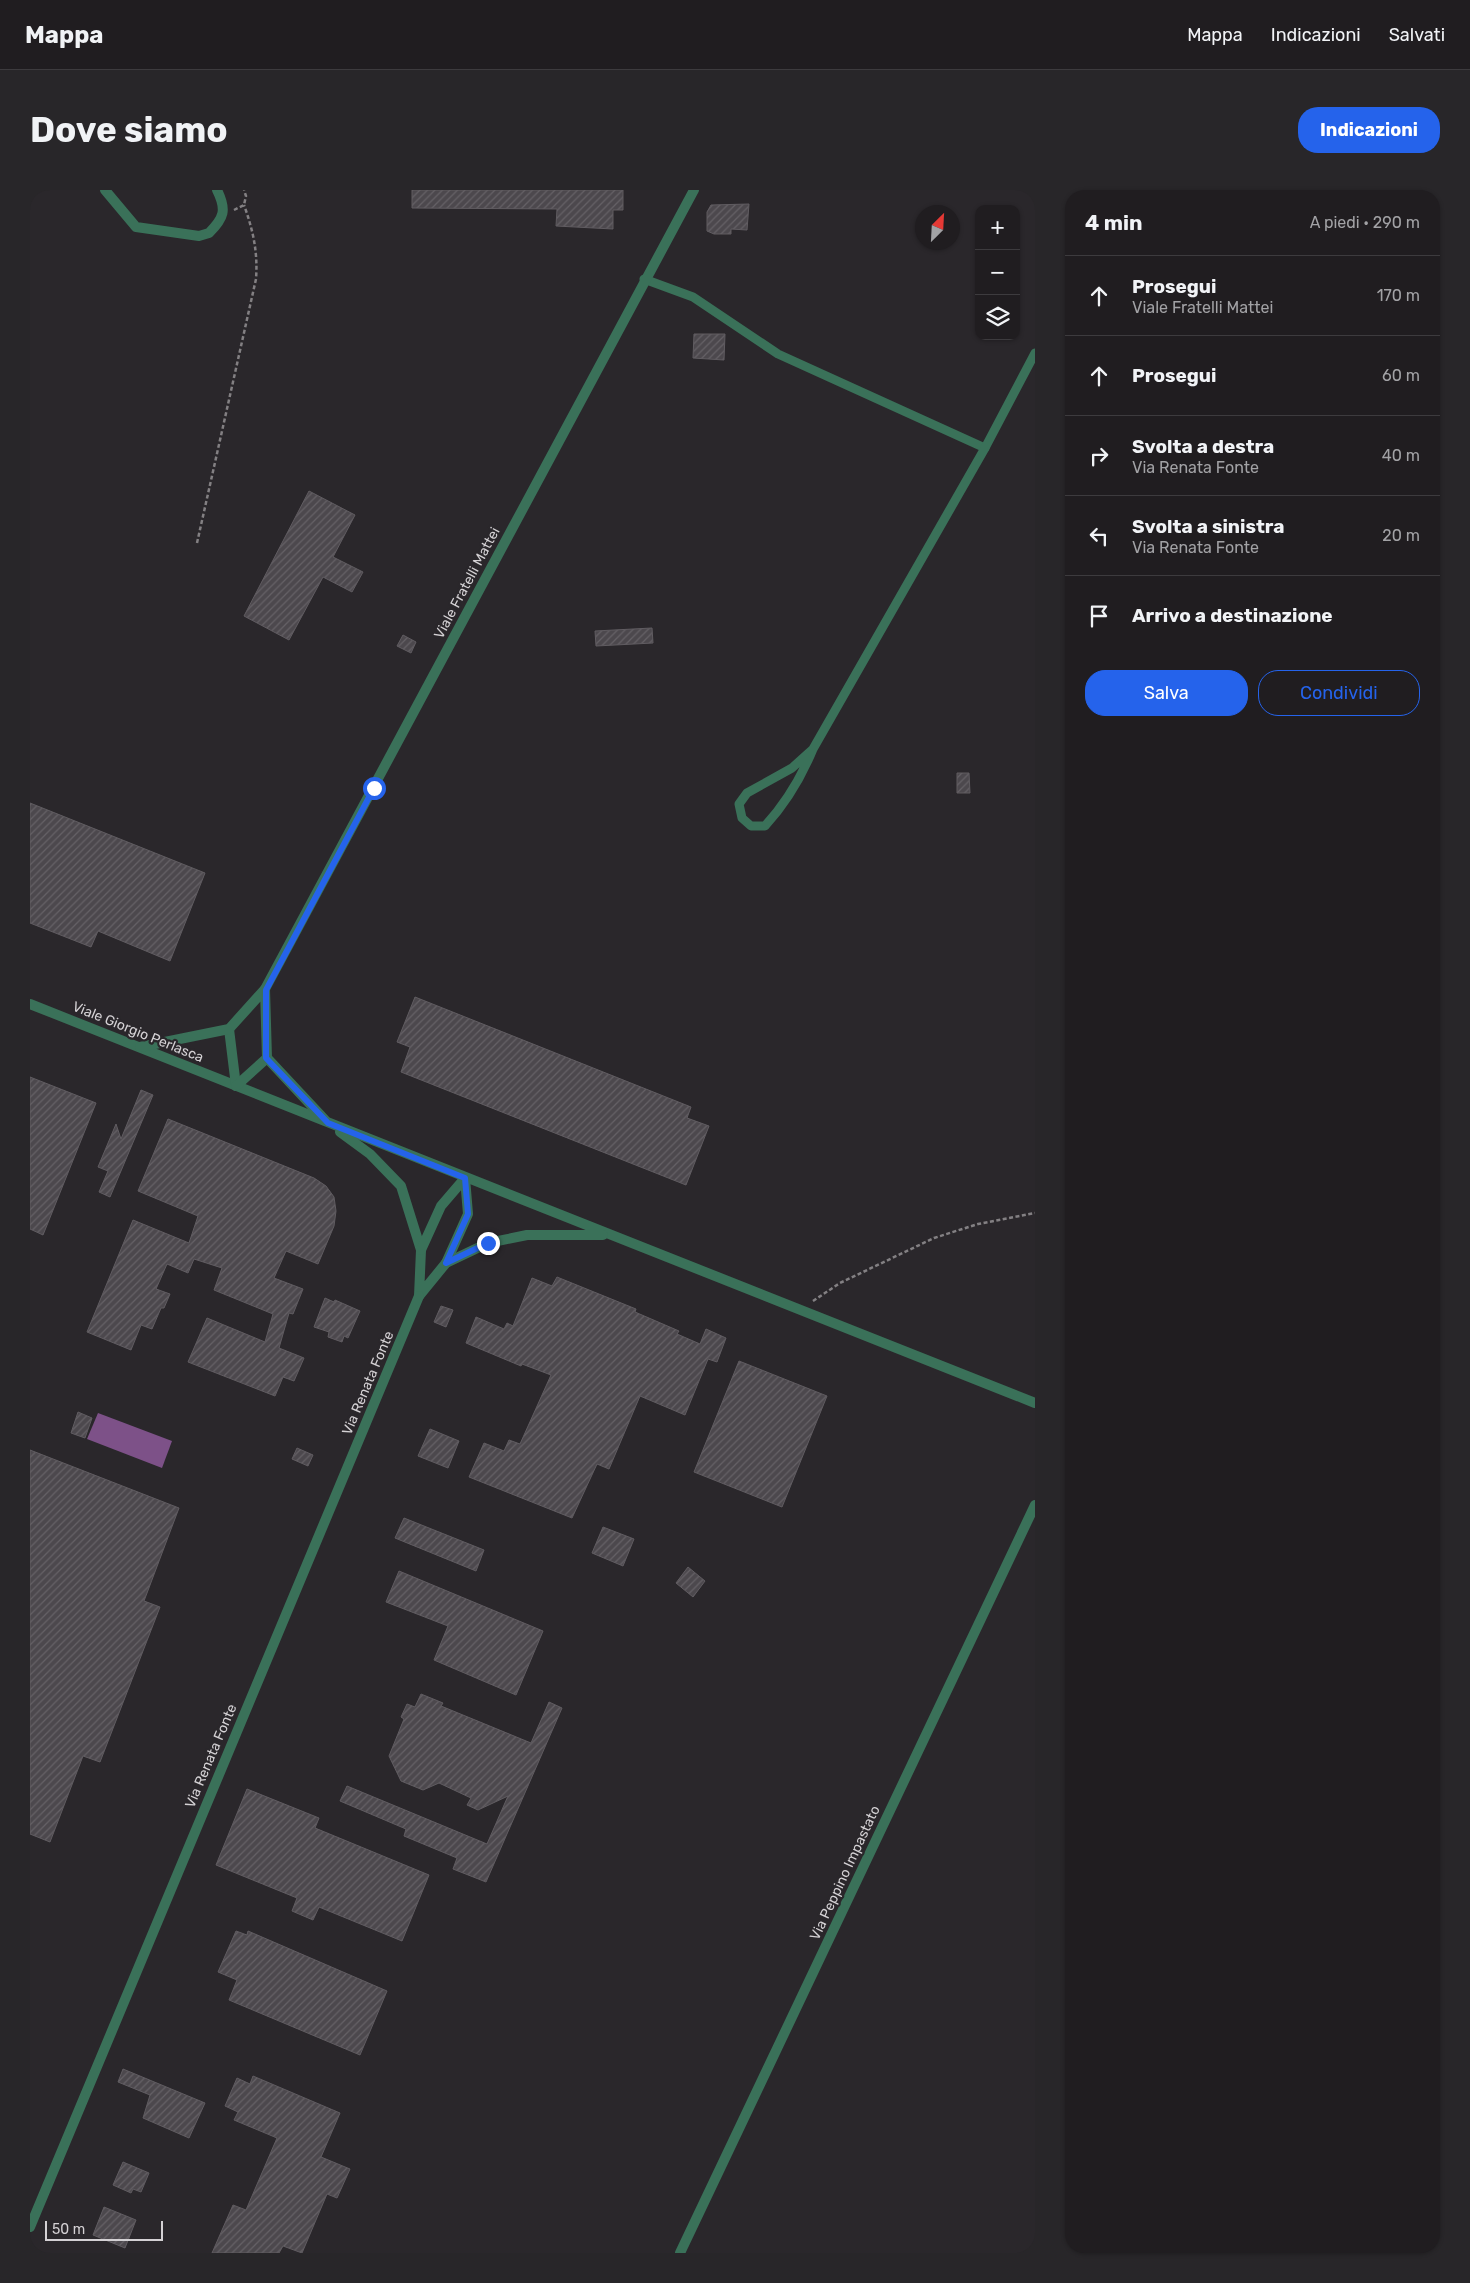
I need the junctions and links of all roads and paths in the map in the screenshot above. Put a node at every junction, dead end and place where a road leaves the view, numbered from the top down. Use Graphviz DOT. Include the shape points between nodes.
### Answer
graph roads {
  1 [pos="106,190"];
  2 [pos="218,190"];
  3 [pos="244,190"];
  4 [pos="694,190"];
  5 [pos="244,205"];
  6 [pos="223,215"];
  7 [pos="644,279"];
  8 [pos="1035,353"];
  9 [pos="985,448"];
  10 [pos="197,543"];
  11 [pos="812,749"];
  12 [pos="266,990"];
  13 [pos="30,1004"];
  14 [pos="229,1028"];
  15 [pos="139,1048"];
  16 [pos="266,1058"];
  17 [pos="236,1086"];
  18 [pos="328,1123"];
  19 [pos="465,1178"];
  20 [pos="1035,1213"];
  21 [pos="610,1235"];
  22 [pos="421,1250"];
  23 [pos="446,1263"];
  24 [pos="419,1296"];
  25 [pos="799,1310"];
  26 [pos="1035,1403"];
  27 [pos="1035,1505"];
  28 [pos="30,2227"];
  29 [pos="680,2253"];
  1 -- 6 [label="street" via="136,227 199,236 209,233"];
  2 -- 6 [label="street" via="223,201"];
  3 -- 5 [label="path"];
  4 -- 7 [label="street, Viale Fratelli Mattei"];
  5 -- 6 [label="path"];
  5 -- 10 [label="path" via="257,257 256,279"];
  7 -- 9 [label="lane" via="693,297 778,354"];
  7 -- 12 [label="street, Viale Fratelli Mattei"];
  8 -- 9 [label="lane"];
  9 -- 11 [label="lane"];
  11 -- 11 [label="lane" via="792,768 747,793 739,804 742,818 751,826 764,826 802,775"];
  12 -- 14 [label="street, Viale Fratelli Mattei"];
  12 -- 16 [label="street, Viale Fratelli Mattei"];
  13 -- 15 [label="street, Viale Giorgio Perlasca"];
  14 -- 15 [label="street"];
  14 -- 17 [label="street"];
  15 -- 17 [label="street, Viale Giorgio Perlasca"];
  16 -- 17 [label="street"];
  16 -- 18 [label="street"];
  17 -- 18 [label="street, Viale Giorgio Perlasca"];
  18 -- 19 [label="street"];
  18 -- 22 [label="street, Via Renata Fonte" via="370,1154 401,1186"];
  19 -- 21 [label="street"];
  19 -- 22 [label="street, Via Renata Fonte" via="441,1206"];
  19 -- 23 [label="street, Via Renata Fonte" via="468,1214"];
  20 -- 25 [label="path" via="978,1224 934,1238 840,1283"];
  21 -- 23 [label="street, Via Renata Fonte" via="527,1235 488,1243"];
  21 -- 25 [label="street"];
  22 -- 24 [label="street, Via Renata Fonte"];
  23 -- 24 [label="street, Via Renata Fonte"];
  24 -- 28 [label="street, Via Renata Fonte"];
  25 -- 26 [label="street"];
  27 -- 29 [label="street, Via Peppino Impastato"];
}
